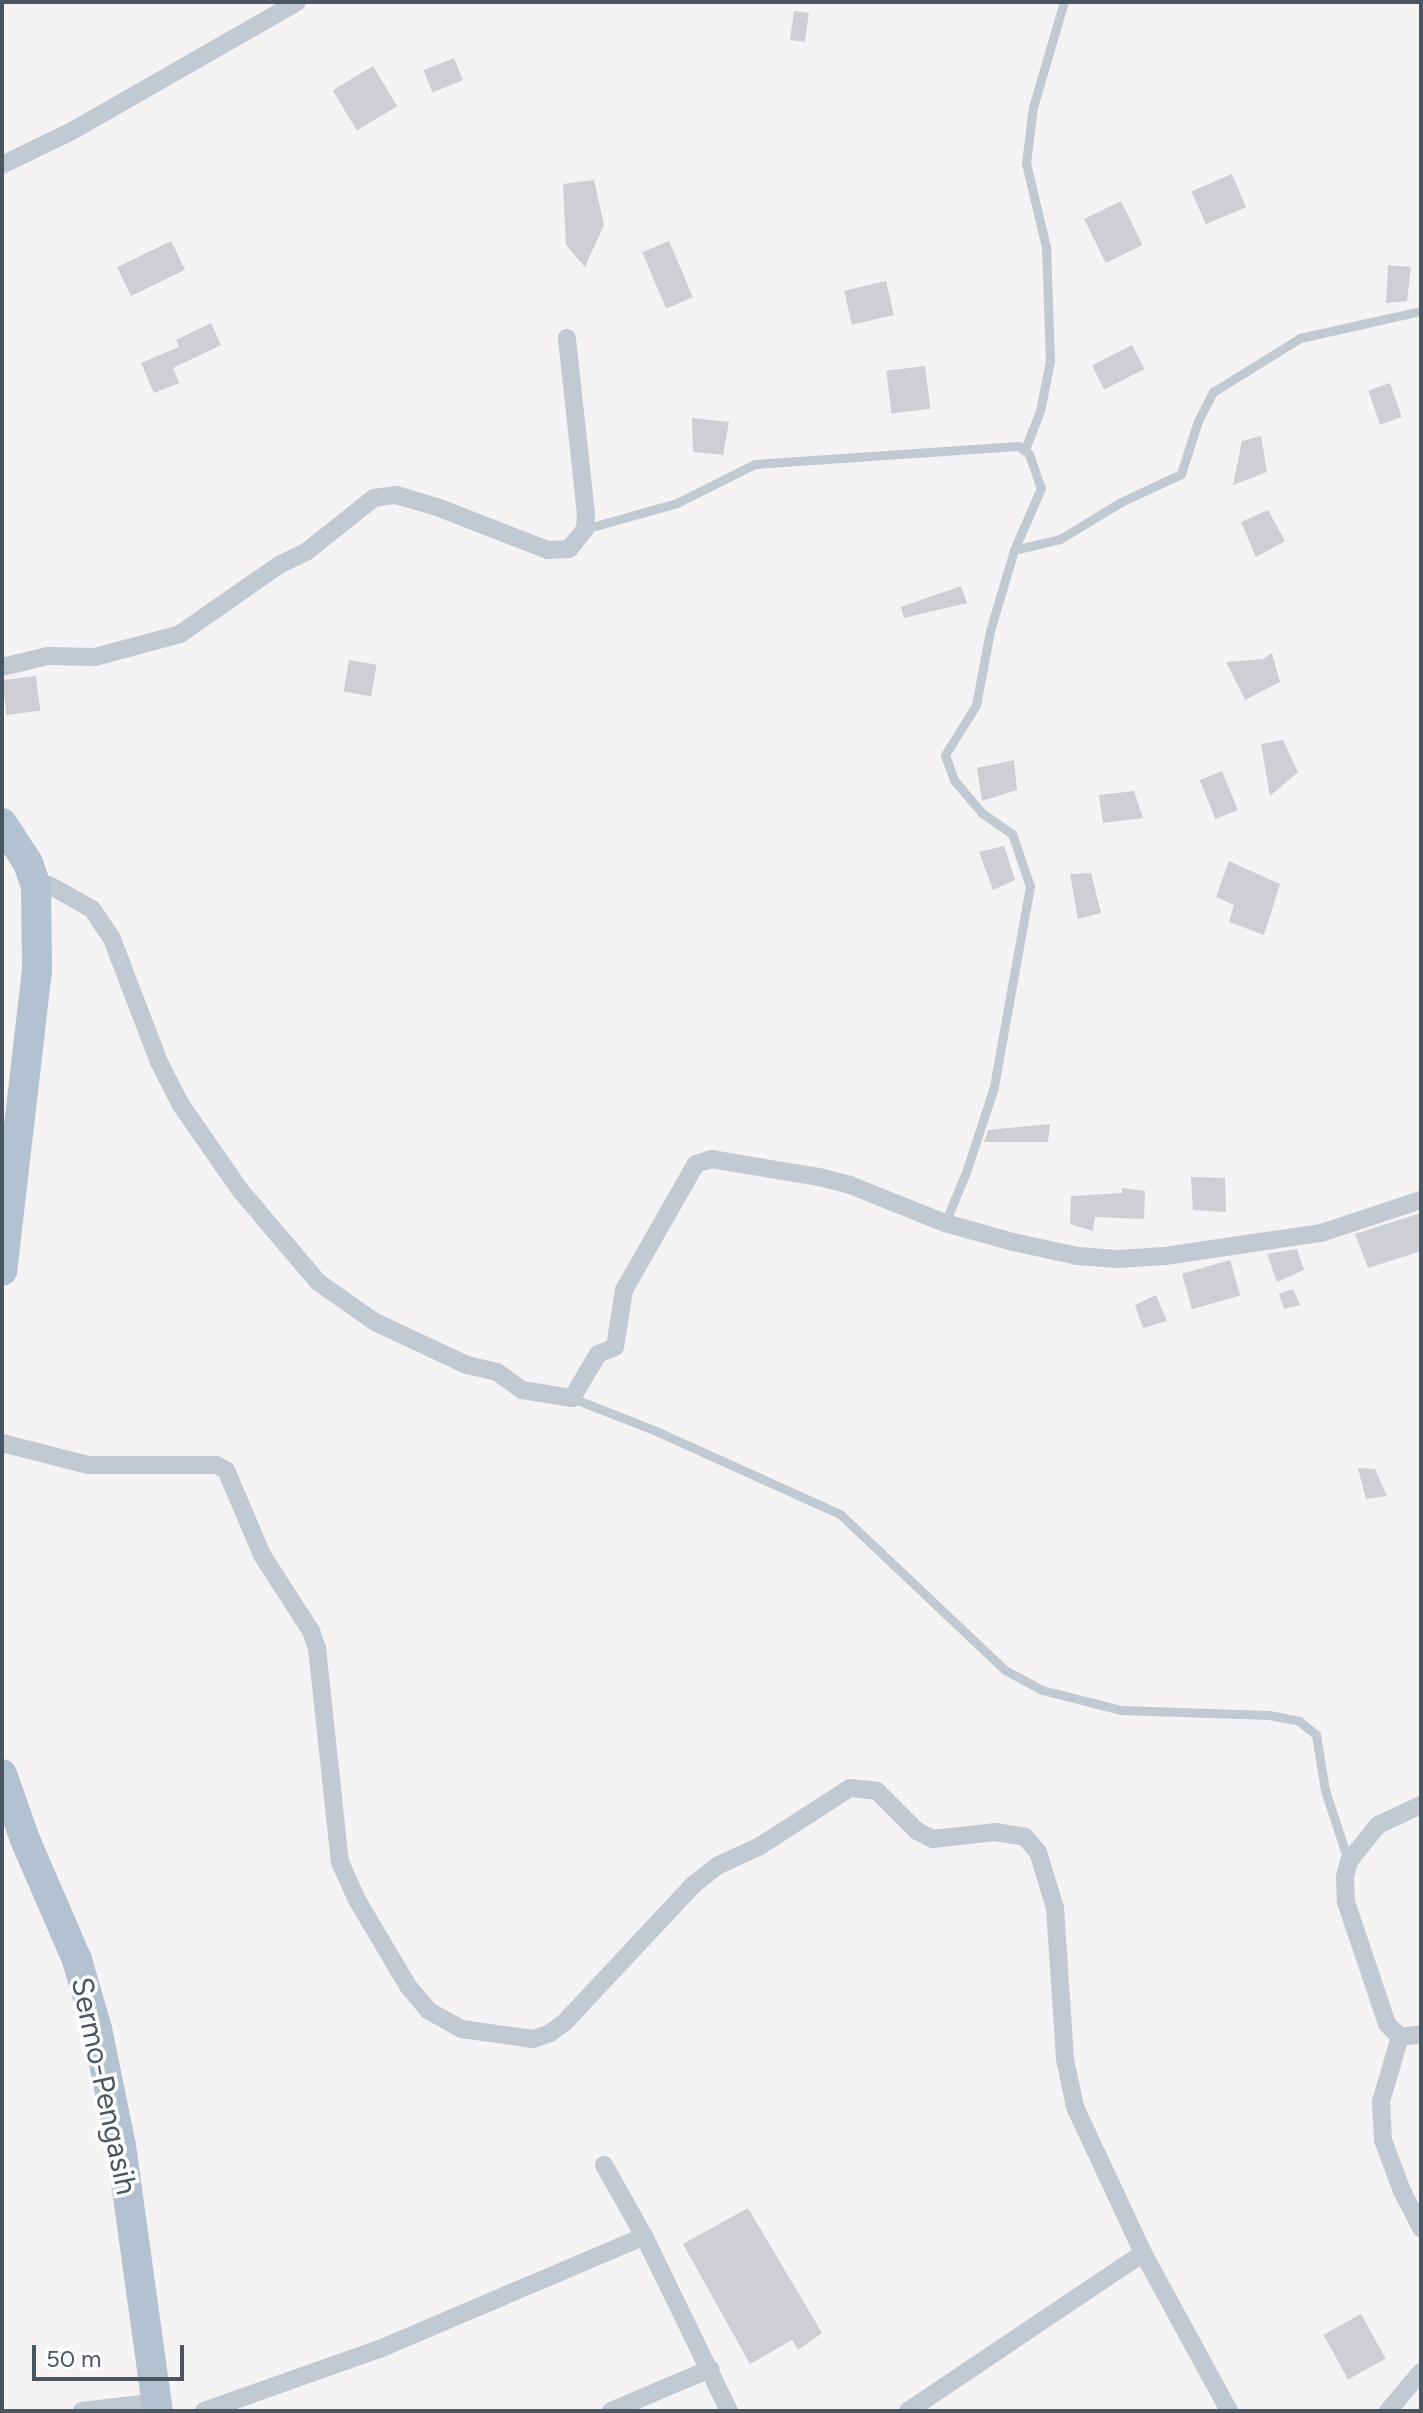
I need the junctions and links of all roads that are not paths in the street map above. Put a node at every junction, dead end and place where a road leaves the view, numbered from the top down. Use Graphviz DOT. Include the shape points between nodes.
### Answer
graph roads {
  1 [pos="297,2"];
  2 [pos="1064,2"];
  3 [pos="2,165"];
  4 [pos="1421,311"];
  5 [pos="567,338"];
  6 [pos="1025,449"];
  7 [pos="585,529"];
  8 [pos="1014,550"];
  9 [pos="2,667"];
  10 [pos="2,823"];
  11 [pos="36,886"];
  12 [pos="1421,1200"];
  13 [pos="945,1223"];
  14 [pos="2,1271"];
  15 [pos="572,1398"];
  16 [pos="2,1443"];
  17 [pos="2,1774"];
  18 [pos="1421,1805"];
  19 [pos="1349,1861"];
  20 [pos="1421,2034"];
  21 [pos="1400,2037"];
  22 [pos="604,2165"];
  23 [pos="1421,2228"];
  24 [pos="644,2236"];
  25 [pos="1143,2253"];
  26 [pos="710,2369"];
  27 [pos="1421,2372"];
  28 [pos="158,2407"];
  29 [pos="82,2411"];
  30 [pos="204,2411"];
  31 [pos="611,2411"];
  32 [pos="729,2411"];
  33 [pos="908,2411"];
  34 [pos="1229,2411"];
  35 [pos="1388,2411"];
  1 -- 3 [label="street" via="72,131"];
  2 -- 6 [label="lane" via="1033,107 1026,163 1046,247 1050,361 1040,411"];
  4 -- 8 [label="lane" via="1300,338 1213,392 1181,474 1060,539"];
  5 -- 7 [label="street"];
  6 -- 7 [label="lane" via="755,464 677,503"];
  6 -- 8 [label="lane" via="1041,488"];
  7 -- 9 [label="street" via="569,549 555,551 437,507 396,495 374,498 306,552 180,634 95,657 48,656"];
  8 -- 13 [label="lane" via="990,631 976,705 945,755 954,780 982,813 1012,834 1030,886 994,1087"];
  10 -- 11 [label="main road"];
  11 -- 14 [label="main road" via="37,970"];
  11 -- 15 [label="street" via="49,885 92,909 112,939 181,1105 240,1190 318,1282 421,1345 497,1372 522,1390"];
  12 -- 13 [label="street" via="1321,1233 1118,1259 1077,1256"];
  13 -- 15 [label="street" via="819,1177 728,1159 696,1164 624,1290 615,1347 598,1354"];
  15 -- 19 [label="lane" via="840,1514 1005,1670 1042,1690 1121,1710 1269,1715 1299,1721 1316,1735 1325,1790"];
  16 -- 25 [label="street" via="88,1465 216,1465 226,1470 262,1555 311,1631 321,1662 340,1862 408,1986 429,2011 462,2029 533,2039 550,2033 574,2014 693,1885 850,1788 877,1791 917,1831 933,1839 995,1832 1025,1837 1038,1852 1055,1908 1065,2059 1075,2107"];
  17 -- 28 [label="main road, Sermo-Pengasih" via="77,1960 97,2029 121,2146"];
  18 -- 19 [label="street" via="1378,1825"];
  19 -- 21 [label="street" via="1346,1902 1378,2003"];
  20 -- 21 [label="street"];
  21 -- 23 [label="street" via="1381,2101 1383,2140"];
  22 -- 24 [label="street"];
  24 -- 26 [label="street"];
  24 -- 30 [label="street" via="382,2348"];
  25 -- 33 [label="street"];
  25 -- 34 [label="street"];
  26 -- 31 [label="street"];
  26 -- 32 [label="street"];
  27 -- 35 [label="street"];
  28 -- 29 [label="street"];
}
